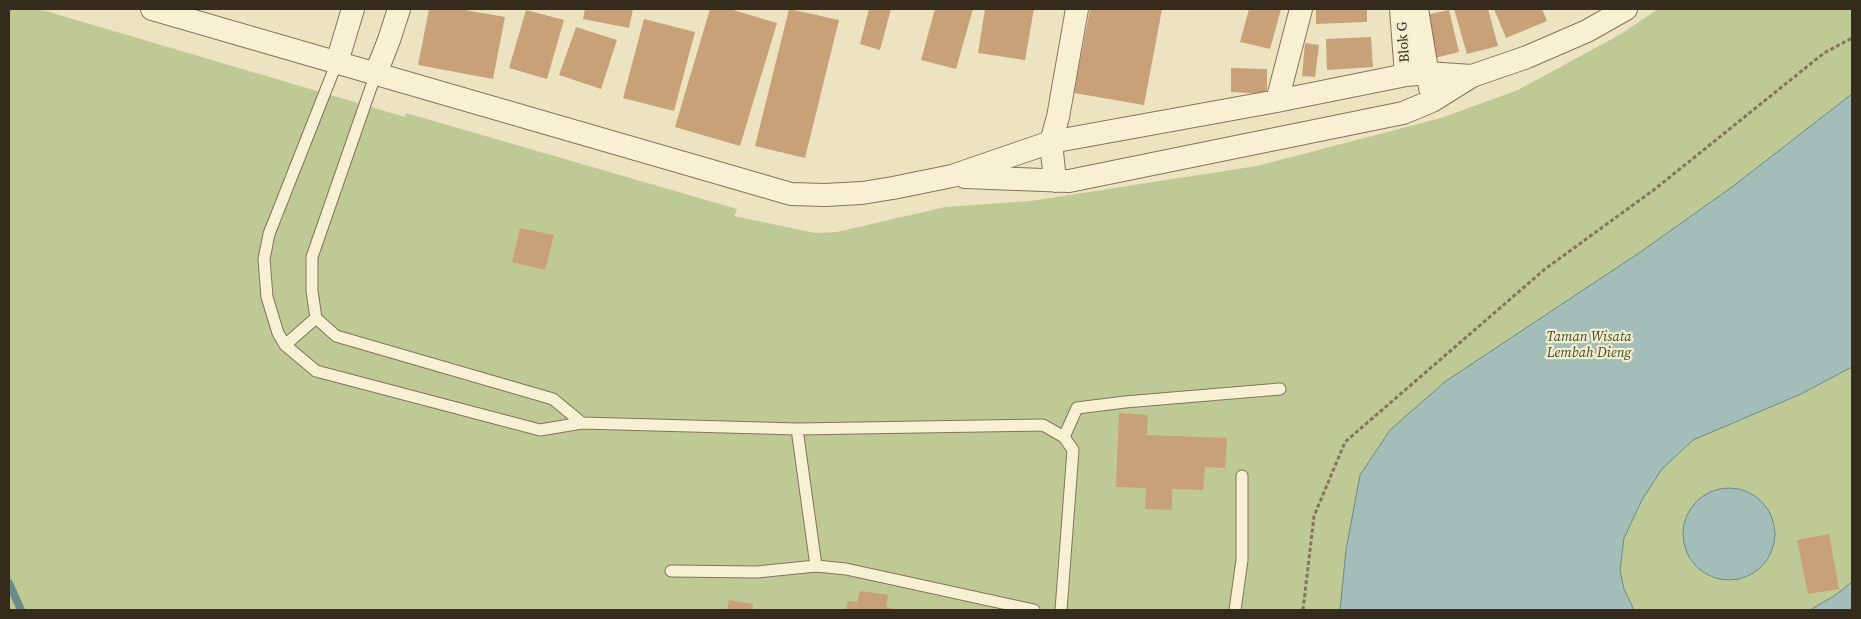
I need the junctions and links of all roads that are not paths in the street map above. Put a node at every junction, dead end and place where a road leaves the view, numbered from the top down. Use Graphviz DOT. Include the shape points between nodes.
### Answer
graph roads {
  1 [pos="152,9"];
  2 [pos="353,9"];
  3 [pos="399,9"];
  4 [pos="1077,9"];
  5 [pos="1301,9"];
  6 [pos="1401,9"];
  7 [pos="1417,9"];
  8 [pos="1626,9"];
  9 [pos="337,62"];
  10 [pos="376,73"];
  11 [pos="1416,74"];
  12 [pos="1472,76"];
  13 [pos="1277,101"];
  14 [pos="1432,101"];
  15 [pos="1052,142"];
  16 [pos="952,176"];
  17 [pos="1055,181"];
  18 [pos="316,318"];
  19 [pos="285,345"];
  20 [pos="1280,389"];
  21 [pos="582,423"];
  22 [pos="797,429"];
  23 [pos="1064,436"];
  24 [pos="1242,476"];
  25 [pos="816,566"];
  26 [pos="671,571"];
  27 [pos="1034,610"];
  28 [pos="1061,610"];
  29 [pos="1235,610"];
  1 -- 9 [label="street"];
  2 -- 9 [label="street"];
  3 -- 10 [label="street"];
  4 -- 15 [label="street"];
  5 -- 13 [label="street"];
  6 -- 11 [label="street, Blok G"];
  7 -- 11 [label="street, Blok G"];
  8 -- 12 [label="street" via="1587,31"];
  9 -- 10 [label="street"];
  9 -- 19 [label="lane" via="269,234 264,259 267,297"];
  10 -- 16 [label="street" via="791,194 862,193"];
  10 -- 18 [label="lane" via="312,257"];
  11 -- 12 [label="street"];
  11 -- 13 [label="street"];
  11 -- 14 [label="street"];
  12 -- 14 [label="street"];
  13 -- 15 [label="street"];
  14 -- 17 [label="street" via="1403,113 1069,181"];
  15 -- 16 [label="street"];
  15 -- 17 [label="street"];
  16 -- 17 [label="street"];
  18 -- 19 [label="lane"];
  18 -- 21 [label="lane" via="336,336 553,399"];
  19 -- 21 [label="lane" via="316,371 531,428 540,430"];
  20 -- 23 [label="lane" via="1077,408"];
  21 -- 22 [label="lane"];
  22 -- 23 [label="lane" via="1043,425"];
  22 -- 25 [label="lane"];
  23 -- 28 [label="lane" via="1073,450"];
  24 -- 29 [label="lane" via="1242,560"];
  25 -- 26 [label="lane" via="756,572"];
  25 -- 27 [label="lane" via="846,569"];
}
